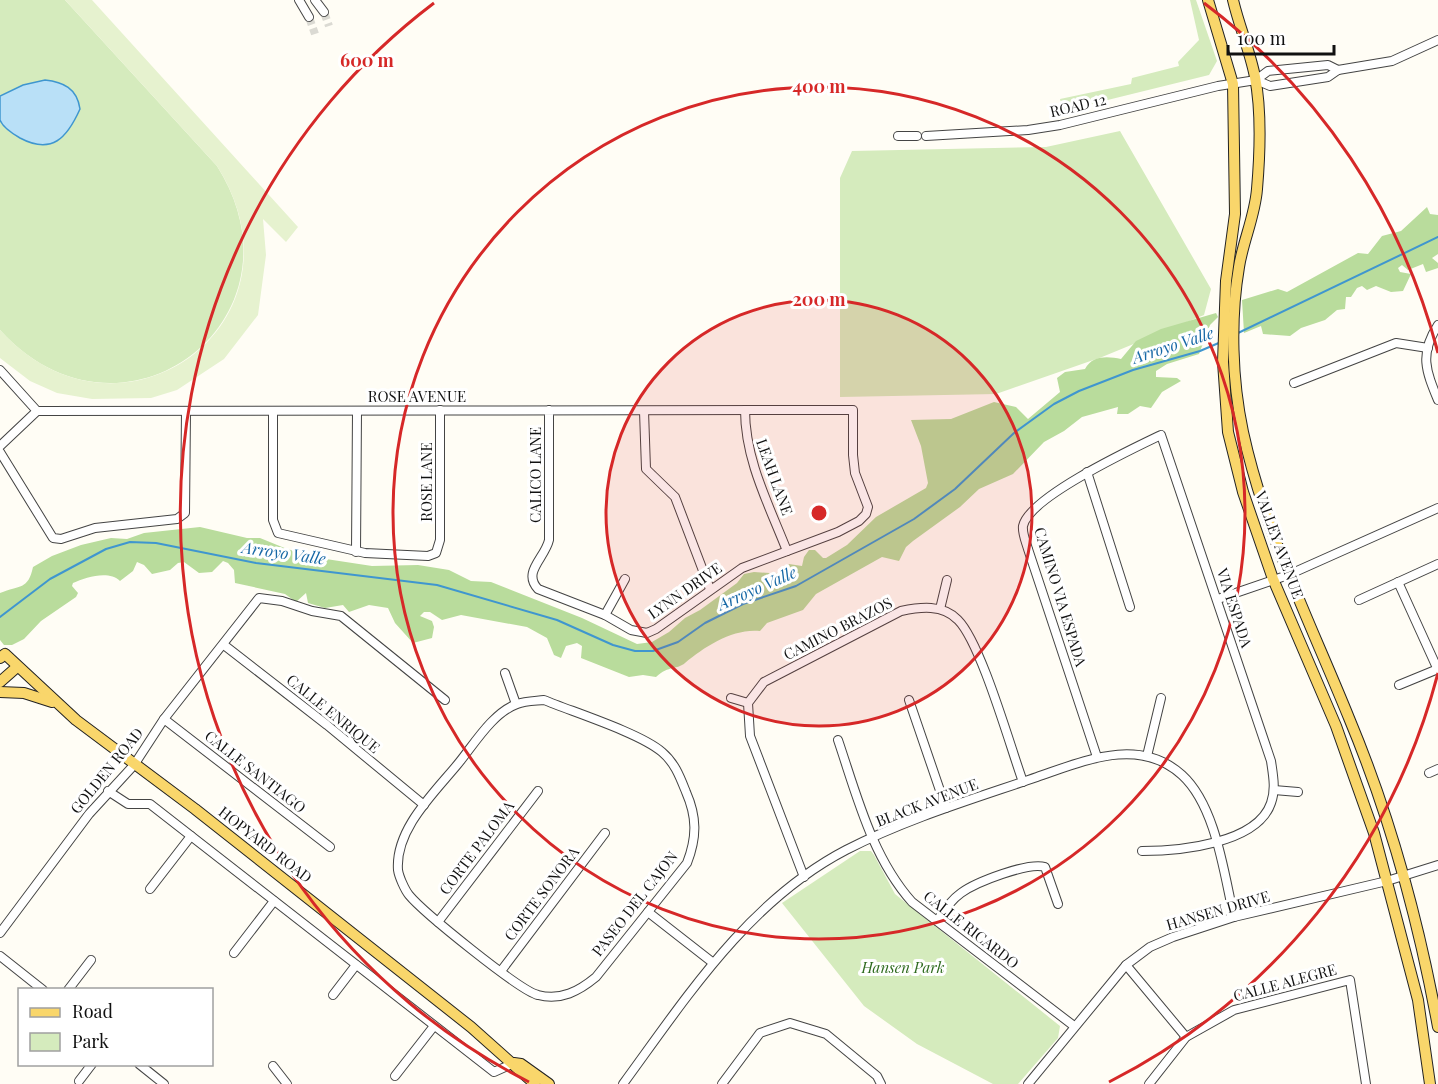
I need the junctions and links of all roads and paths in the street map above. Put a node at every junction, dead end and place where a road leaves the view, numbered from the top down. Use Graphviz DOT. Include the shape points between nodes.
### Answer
graph roads {
  1 [pos="299,0"];
  2 [pos="315,0"];
  3 [pos="1208,0"];
  4 [pos="1233,0"];
  5 [pos="324,12"];
  6 [pos="309,17"];
  7 [pos="1438,40"];
  8 [pos="1338,70"];
  9 [pos="1256,80"];
  10 [pos="1233,84"];
  11 [pos="898,136"];
  12 [pos="1228,314"];
  13 [pos="1438,325"];
  14 [pos="1428,348"];
  15 [pos="1228,359"];
  16 [pos="0,370"];
  17 [pos="1294,383"];
  18 [pos="1438,400"];
  19 [pos="440,410"];
  20 [pos="549,410"];
  21 [pos="745,410"];
  22 [pos="37,411"];
  23 [pos="186,411"];
  24 [pos="273,411"];
  25 [pos="357,411"];
  26 [pos="644,411"];
  27 [pos="0,446"];
  28 [pos="0,452"];
  29 [pos="1087,472"];
  30 [pos="1438,508"];
  31 [pos="866,514"];
  32 [pos="549,540"];
  33 [pos="787,551"];
  34 [pos="356,552"];
  35 [pos="1438,564"];
  36 [pos="1288,574"];
  37 [pos="625,579"];
  38 [pos="1273,579"];
  39 [pos="947,580"];
  40 [pos="1398,582"];
  41 [pos="710,589"];
  42 [pos="1218,599"];
  43 [pos="1359,600"];
  44 [pos="1130,607"];
  45 [pos="940,609"];
  46 [pos="605,615"];
  47 [pos="224,645"];
  48 [pos="2,653"];
  49 [pos="17,667"];
  50 [pos="1438,669"];
  51 [pos="505,673"];
  52 [pos="0,682"];
  53 [pos="1399,686"];
  54 [pos="0,692"];
  55 [pos="730,698"];
  56 [pos="1161,698"];
  57 [pos="445,700"];
  58 [pos="909,700"];
  59 [pos="748,703"];
  60 [pos="516,704"];
  61 [pos="60,706"];
  62 [pos="164,719"];
  63 [pos="838,740"];
  64 [pos="1147,756"];
  65 [pos="1096,757"];
  66 [pos="134,765"];
  67 [pos="1023,782"];
  68 [pos="1274,790"];
  69 [pos="108,791"];
  70 [pos="538,791"];
  71 [pos="1298,792"];
  72 [pos="424,805"];
  73 [pos="946,808"];
  74 [pos="605,833"];
  75 [pos="190,836"];
  76 [pos="872,838"];
  77 [pos="1215,841"];
  78 [pos="330,847"];
  79 [pos="1142,850"];
  80 [pos="1438,865"];
  81 [pos="1401,876"];
  82 [pos="804,877"];
  83 [pos="1387,881"];
  84 [pos="150,889"];
  85 [pos="274,901"];
  86 [pos="1058,904"];
  87 [pos="648,912"];
  88 [pos="1234,918"];
  89 [pos="937,921"];
  90 [pos="438,922"];
  91 [pos="0,933"];
  92 [pos="234,953"];
  93 [pos="0,956"];
  94 [pos="92,960"];
  95 [pos="712,962"];
  96 [pos="356,965"];
  97 [pos="1126,965"];
  98 [pos="501,970"];
  99 [pos="40,988"];
  100 [pos="70,988"];
  101 [pos="333,994"];
  102 [pos="434,1026"];
  103 [pos="1074,1026"];
  104 [pos="1438,1027"];
  105 [pos="1186,1037"];
  106 [pos="514,1063"];
  107 [pos="91,1066"];
  108 [pos="141,1066"];
  109 [pos="273,1066"];
  110 [pos="395,1076"];
  111 [pos="80,1081"];
  112 [pos="164,1084"];
  113 [pos="287,1084"];
  114 [pos="535,1084"];
  115 [pos="549,1084"];
  116 [pos="623,1084"];
  117 [pos="722,1084"];
  118 [pos="881,1084"];
  119 [pos="1028,1084"];
  120 [pos="1149,1084"];
  121 [pos="1366,1084"];
  122 [pos="1430,1084"];
  1 -- 6 [label="street"];
  2 -- 5 [label="street"];
  3 -- 10 [label="main road, VALLEY AVENUE"];
  4 -- 9 [label="main road, VALLEY AVENUE"];
  7 -- 8 [label="street" via="1392,61"];
  8 -- 9 [label="street" via="1328,65 1269,71"];
  8 -- 9 [label="street" via="1329,77 1270,86"];
  9 -- 10 [label="street, ROAD 12"];
  9 -- 12 [label="main road, VALLEY AVENUE" via="1257,192"];
  10 -- 11 [label="street, ROAD 12" via="1060,125"];
  10 -- 12 [label="main road, VALLEY AVENUE" via="1235,214"];
  12 -- 15 [label="main road, VALLEY AVENUE"];
  13 -- 14 [label="street"];
  14 -- 17 [label="street" via="1396,343"];
  14 -- 18 [label="street" via="1425,366"];
  15 -- 36 [label="main road, VALLEY AVENUE" via="1258,487"];
  15 -- 38 [label="main road, VALLEY AVENUE" via="1228,432 1243,492"];
  16 -- 22 [label="street"];
  19 -- 20 [label="street, ROSE AVENUE"];
  19 -- 25 [label="street, ROSE AVENUE"];
  19 -- 34 [label="street, ROSE LANE" via="440,540 436,553 398,556"];
  20 -- 26 [label="street, ROSE AVENUE"];
  20 -- 32 [label="street, CALICO LANE"];
  21 -- 26 [label="street, ROSE AVENUE"];
  21 -- 31 [label="street, ROSE AVENUE" via="853,410 854,464"];
  21 -- 33 [label="street, LEAH LANE" via="750,457"];
  22 -- 23 [label="street, ROSE AVENUE"];
  22 -- 27 [label="street"];
  23 -- 24 [label="street, ROSE AVENUE"];
  23 -- 28 [label="street" via="185,513 177,519 95,528 53,538"];
  24 -- 25 [label="street, ROSE AVENUE"];
  24 -- 34 [label="street" via="274,527 286,536"];
  25 -- 34 [label="street"];
  26 -- 41 [label="street" via="646,469 675,497"];
  29 -- 42 [label="street, VIA ESPADA" via="1161,435"];
  29 -- 44 [label="street"];
  29 -- 65 [label="street, CAMINO VIA ESPADA" via="1026,518 1023,526"];
  30 -- 36 [label="street"];
  31 -- 33 [label="street, LYNN DRIVE" via="838,532"];
  32 -- 46 [label="street, LYNN DRIVE" via="533,569 533,584"];
  33 -- 41 [label="street, LYNN DRIVE" via="751,563"];
  35 -- 40 [label="street"];
  36 -- 38 [label="street"];
  36 -- 81 [label="main road, VALLEY AVENUE" via="1358,741"];
  37 -- 46 [label="street"];
  38 -- 42 [label="street"];
  38 -- 83 [label="main road, VALLEY AVENUE" via="1336,726"];
  39 -- 45 [label="street"];
  40 -- 43 [label="street"];
  40 -- 50 [label="street"];
  41 -- 46 [label="street, LYNN DRIVE" via="647,633 631,630"];
  42 -- 68 [label="street, VIA ESPADA" via="1271,761"];
  45 -- 59 [label="street, CAMINO BRAZOS" via="901,611 817,652 764,682"];
  45 -- 67 [label="street" via="957,618 975,648"];
  47 -- 57 [label="street, GOLDEN ROAD" via="259,598 282,601 341,616"];
  47 -- 62 [label="street, GOLDEN ROAD"];
  47 -- 72 [label="street, CALLE ENRIQUE"];
  48 -- 49 [label="main road, HOPYARD ROAD"];
  49 -- 52 [label="main road"];
  49 -- 61 [label="main road, HOPYARD ROAD"];
  50 -- 53 [label="street"];
  51 -- 60 [label="street"];
  54 -- 61 [label="main road" via="24,693"];
  55 -- 59 [label="street"];
  56 -- 64 [label="street"];
  58 -- 73 [label="street"];
  59 -- 82 [label="street" via="750,736"];
  60 -- 72 [label="street, PASEO DEL CAJON" via="495,719"];
  60 -- 87 [label="street, PASEO DEL CAJON" via="544,700 635,737 662,752 677,770 692,804 696,828 693,847 687,863"];
  61 -- 66 [label="main road, HOPYARD ROAD"];
  62 -- 66 [label="street, GOLDEN ROAD"];
  62 -- 78 [label="street, CALLE SANTIAGO"];
  63 -- 76 [label="street, CALLE RICARDO"];
  64 -- 65 [label="street, BLACK AVENUE" via="1127,753"];
  64 -- 77 [label="street, BLACK AVENUE" via="1183,776 1201,799"];
  65 -- 67 [label="street, BLACK AVENUE"];
  66 -- 69 [label="street, GOLDEN ROAD"];
  66 -- 106 [label="main road, HOPYARD ROAD" via="195,809"];
  67 -- 73 [label="street, BLACK AVENUE"];
  68 -- 71 [label="street"];
  68 -- 77 [label="street, VIA ESPADA" via="1265,814 1256,824"];
  69 -- 75 [label="street" via="128,804 150,804"];
  69 -- 91 [label="street, GOLDEN ROAD"];
  70 -- 90 [label="street, CORTE PALOMA"];
  72 -- 90 [label="street, PASEO DEL CAJON" via="405,835 398,872 408,894"];
  73 -- 76 [label="street, BLACK AVENUE"];
  74 -- 98 [label="street, CORTE SONORA"];
  75 -- 84 [label="street"];
  75 -- 85 [label="street"];
  76 -- 82 [label="street, BLACK AVENUE"];
  76 -- 89 [label="street, CALLE RICARDO" via="899,888"];
  77 -- 79 [label="street, VIA ESPADA"];
  77 -- 88 [label="street, BLACK AVENUE"];
  80 -- 81 [label="street, HANSEN DRIVE"];
  81 -- 83 [label="street, HANSEN DRIVE"];
  81 -- 104 [label="main road, VALLEY AVENUE"];
  82 -- 95 [label="street, BLACK AVENUE"];
  83 -- 88 [label="street, HANSEN DRIVE"];
  83 -- 122 [label="main road, VALLEY AVENUE" via="1418,1000"];
  85 -- 92 [label="street"];
  85 -- 96 [label="street"];
  86 -- 89 [label="street" via="1045,867 1037,865 963,892 948,904"];
  87 -- 95 [label="street"];
  87 -- 98 [label="street, PASEO DEL CAJON" via="596,977 579,991 557,998 537,995 520,987"];
  88 -- 97 [label="street, HANSEN DRIVE" via="1173,936"];
  89 -- 103 [label="street, CALLE RICARDO"];
  90 -- 98 [label="street, PASEO DEL CAJON"];
  93 -- 99 [label="street"];
  94 -- 100 [label="street"];
  95 -- 116 [label="street, BLACK AVENUE"];
  96 -- 101 [label="street"];
  96 -- 102 [label="street"];
  97 -- 103 [label="street, HANSEN DRIVE"];
  97 -- 105 [label="street"];
  102 -- 106 [label="street" via="494,1072"];
  102 -- 110 [label="street"];
  103 -- 119 [label="street, HANSEN DRIVE"];
  105 -- 120 [label="street, CALLE ALEGRE"];
  105 -- 121 [label="street, CALLE ALEGRE" via="1234,1010 1350,980"];
  106 -- 114 [label="main road, HOPYARD ROAD"];
  106 -- 115 [label="main road, HOPYARD ROAD"];
  107 -- 111 [label="street"];
  108 -- 112 [label="street"];
  109 -- 113 [label="street"];
  117 -- 118 [label="street" via="760,1033 790,1023 826,1034 877,1076"];
}
